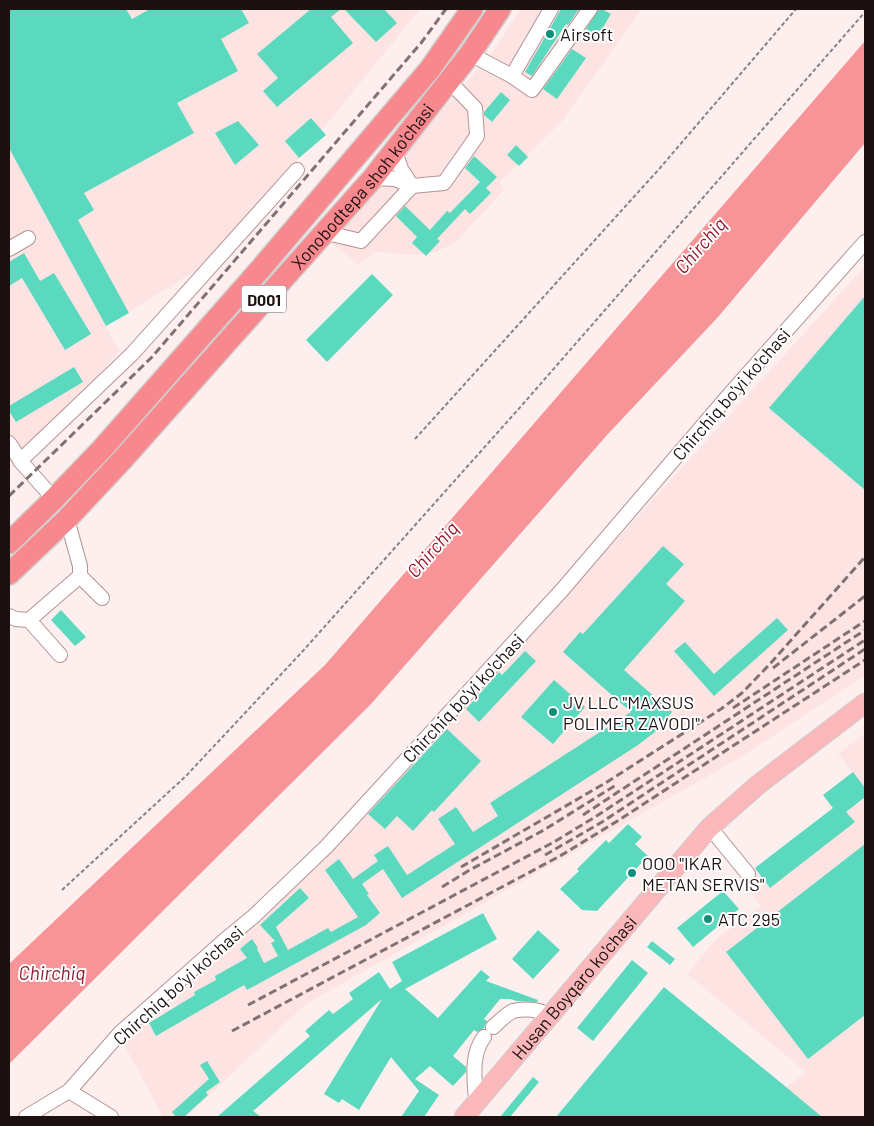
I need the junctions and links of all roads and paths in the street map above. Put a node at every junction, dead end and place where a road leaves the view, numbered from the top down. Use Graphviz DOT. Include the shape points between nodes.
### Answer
graph roads {
  1 [pos="472,9"];
  2 [pos="551,9"];
  3 [pos="590,9"];
  4 [pos="796,9"];
  5 [pos="496,10"];
  6 [pos="865,12"];
  7 [pos="470,54"];
  8 [pos="512,76"];
  9 [pos="449,81"];
  10 [pos="395,151"];
  11 [pos="297,170"];
  12 [pos="373,178"];
  13 [pos="412,186"];
  14 [pos="324,232"];
  15 [pos="28,238"];
  16 [pos="865,242"];
  17 [pos="9,249"];
  18 [pos="415,439"];
  19 [pos="9,443"];
  20 [pos="20,461"];
  21 [pos="54,499"];
  22 [pos="67,519"];
  23 [pos="9,544"];
  24 [pos="9,574"];
  25 [pos="80,576"];
  26 [pos="102,598"];
  27 [pos="9,616"];
  28 [pos="29,620"];
  29 [pos="60,655"];
  30 [pos="865,703"];
  31 [pos="865,715"];
  32 [pos="713,832"];
  33 [pos="748,874"];
  34 [pos="62,890"];
  35 [pos="549,1016"];
  36 [pos="69,1091"];
  37 [pos="478,1109"];
  38 [pos="26,1117"];
  39 [pos="111,1117"];
  40 [pos="464,1117"];
  1 -- 21 [label="highway, Xonobodtepa shoh ko'chasi / D001" via="430,69 257,273"];
  2 -- 8 [label="street"];
  3 -- 8 [label="street" via="532,90"];
  4 -- 18 [label="path" via="660,168"];
  5 -- 7 [label="highway, Xonobodtepa shoh ko'chasi / D001"];
  6 -- 34 [label="path" via="302,652 186,776"];
  7 -- 8 [label="street"];
  7 -- 9 [label="highway, Xonobodtepa shoh ko'chasi / D001"];
  9 -- 10 [label="highway, Xonobodtepa shoh ko'chasi / D001"];
  9 -- 13 [label="street" via="475,108 477,136 444,183"];
  10 -- 12 [label="highway, Xonobodtepa shoh ko'chasi / D001"];
  10 -- 13 [label="street"];
  11 -- 20 [label="street" via="132,354"];
  12 -- 13 [label="street" via="395,179"];
  12 -- 14 [label="highway, Xonobodtepa shoh ko'chasi / D001"];
  13 -- 14 [label="street" via="361,241"];
  14 -- 22 [label="highway, Xonobodtepa shoh ko'chasi / D001"];
  15 -- 17 [label="street"];
  16 -- 36 [label="street, Chirchiq bo'yi ko'chasi" via="562,590 327,846 253,917 120,1033"];
  19 -- 20 [label="street"];
  20 -- 21 [label="street"];
  21 -- 23 [label="highway, Xonobodtepa shoh ko'chasi / D001"];
  22 -- 24 [label="highway, Xonobodtepa shoh ko'chasi / D001"];
  22 -- 25 [label="street"];
  25 -- 26 [label="street"];
  25 -- 28 [label="street"];
  27 -- 28 [label="street"];
  28 -- 29 [label="street"];
  30 -- 32 [label="main road, Husan Boyqaro ko'chasi" via="759,784"];
  31 -- 32 [label="main road, Husan Boyqaro ko'chasi"];
  32 -- 33 [label="street"];
  32 -- 35 [label="main road, Husan Boyqaro ko'chasi"];
  32 -- 37 [label="main road, Husan Boyqaro ko'chasi"];
  35 -- 37 [label="main road, Husan Boyqaro ko'chasi"];
  35 -- 37 [label="street" via="542,1011 512,1012 478,1046 474,1065"];
  36 -- 38 [label="street, Chirchiq bo'yi ko'chasi"];
  36 -- 39 [label="street"];
  37 -- 40 [label="main road, Husan Boyqaro ko'chasi"];
}
